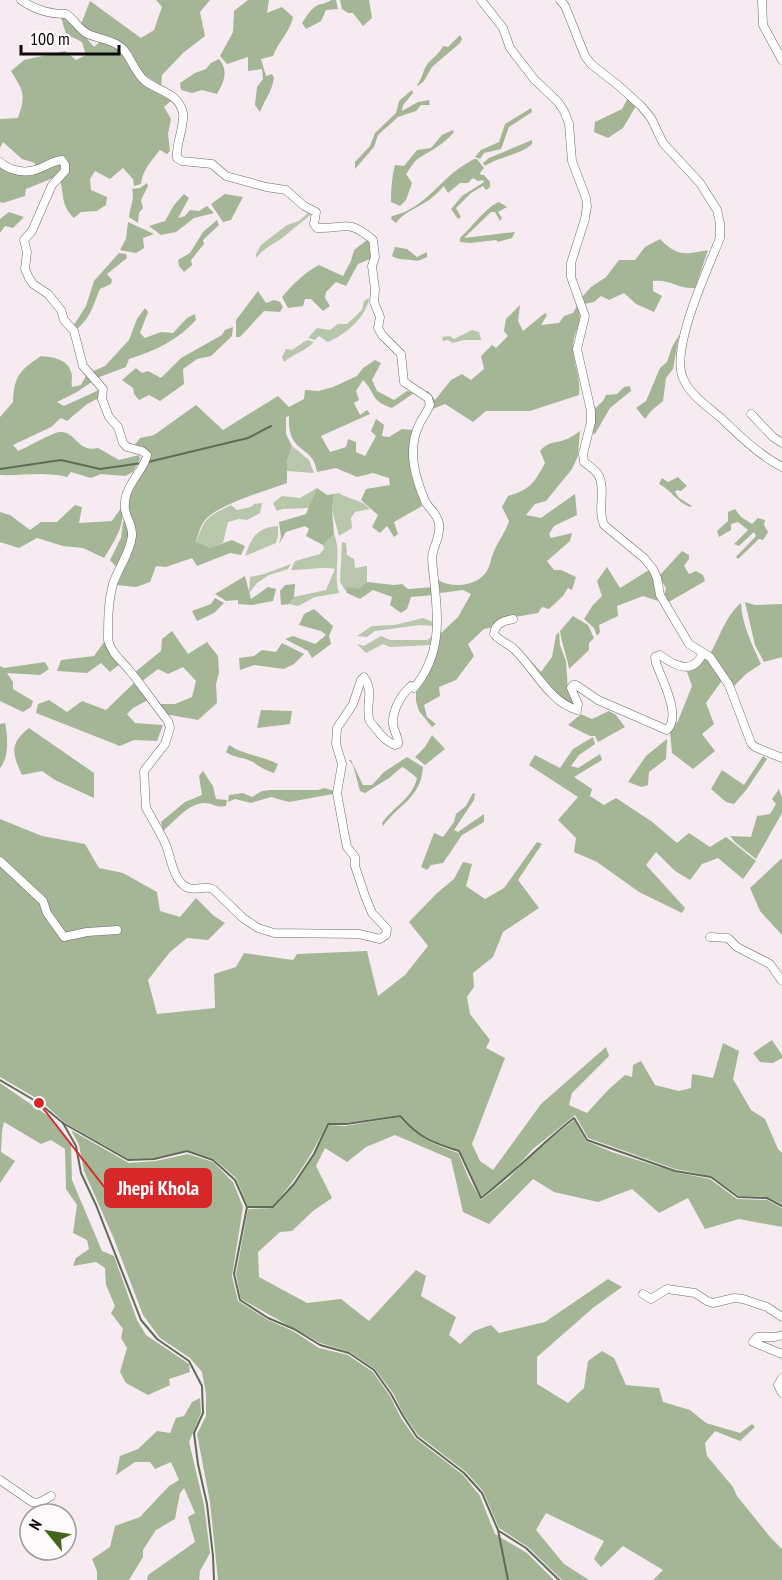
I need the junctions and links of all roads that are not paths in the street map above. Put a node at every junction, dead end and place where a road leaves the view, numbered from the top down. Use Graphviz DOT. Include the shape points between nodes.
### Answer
graph roads {
  1 [pos="21,0"];
  2 [pos="481,0"];
  3 [pos="560,0"];
  4 [pos="762,0"];
  5 [pos="781,57"];
  6 [pos="0,162"];
  7 [pos="751,414"];
  8 [pos="782,443"];
  9 [pos="782,467"];
  10 [pos="513,619"];
  11 [pos="703,652"];
  12 [pos="782,758"];
  13 [pos="0,861"];
  14 [pos="117,930"];
  15 [pos="710,937"];
  16 [pos="782,981"];
  17 [pos="643,1294"];
  18 [pos="782,1317"];
  19 [pos="782,1335"];
  20 [pos="782,1354"];
  21 [pos="782,1378"];
  22 [pos="782,1394"];
  23 [pos="0,1480"];
  24 [pos="51,1496"];
  1 -- 6 [label="street" via="31,8 66,14 84,32 114,43 122,48 145,81 170,93 183,116 177,158 212,164 226,176 286,190 316,212 317,228 355,226 373,240 378,328 401,354 404,382 428,398 430,405 415,436 413,467 428,506 438,517 440,536 432,558 438,614 436,639 424,673 414,688 406,690 394,712 398,744 382,738 370,722 370,699 364,677 353,704 336,728 342,764 337,793 342,826 368,904 387,929 381,939 359,934 274,933 243,918 213,889 189,888 178,879 145,802 144,771 165,744 168,721 117,659 108,640 113,585 132,539 132,527 124,510 126,497 147,455 123,443 102,399 103,389 83,366 74,331 48,294 33,284 25,269 24,240 65,165 62,160 31,171 9,170"];
  2 -- 11 [label="street" via="502,28 510,48 558,102 569,124 572,161 587,206 571,277 585,316 577,349 591,422 583,454 584,462 598,473 601,482 601,519 644,558 689,644"];
  3 -- 9 [label="street" via="585,56 641,106 663,143 700,183 717,210 720,238 684,333 679,359 684,381 756,451"];
  4 -- 5 [label="street" via="763,25"];
  7 -- 8 [label="street"];
  10 -- 11 [label="street" via="502,621 494,634 518,653 563,702 577,710 571,688 576,685 598,700 667,730 674,713 656,657 660,655 688,668"];
  11 -- 12 [label="street" via="729,685 751,743"];
  13 -- 14 [label="street" via="43,901 64,937"];
  15 -- 16 [label="street" via="729,938 737,947 770,964"];
  17 -- 18 [label="street" via="656,1298 667,1289 695,1293 713,1303 743,1299"];
  19 -- 20 [label="street" via="757,1337 753,1342"];
  21 -- 22 [label="street" via="778,1385"];
  23 -- 24 [label="street" via="32,1502 39,1503"];
}
